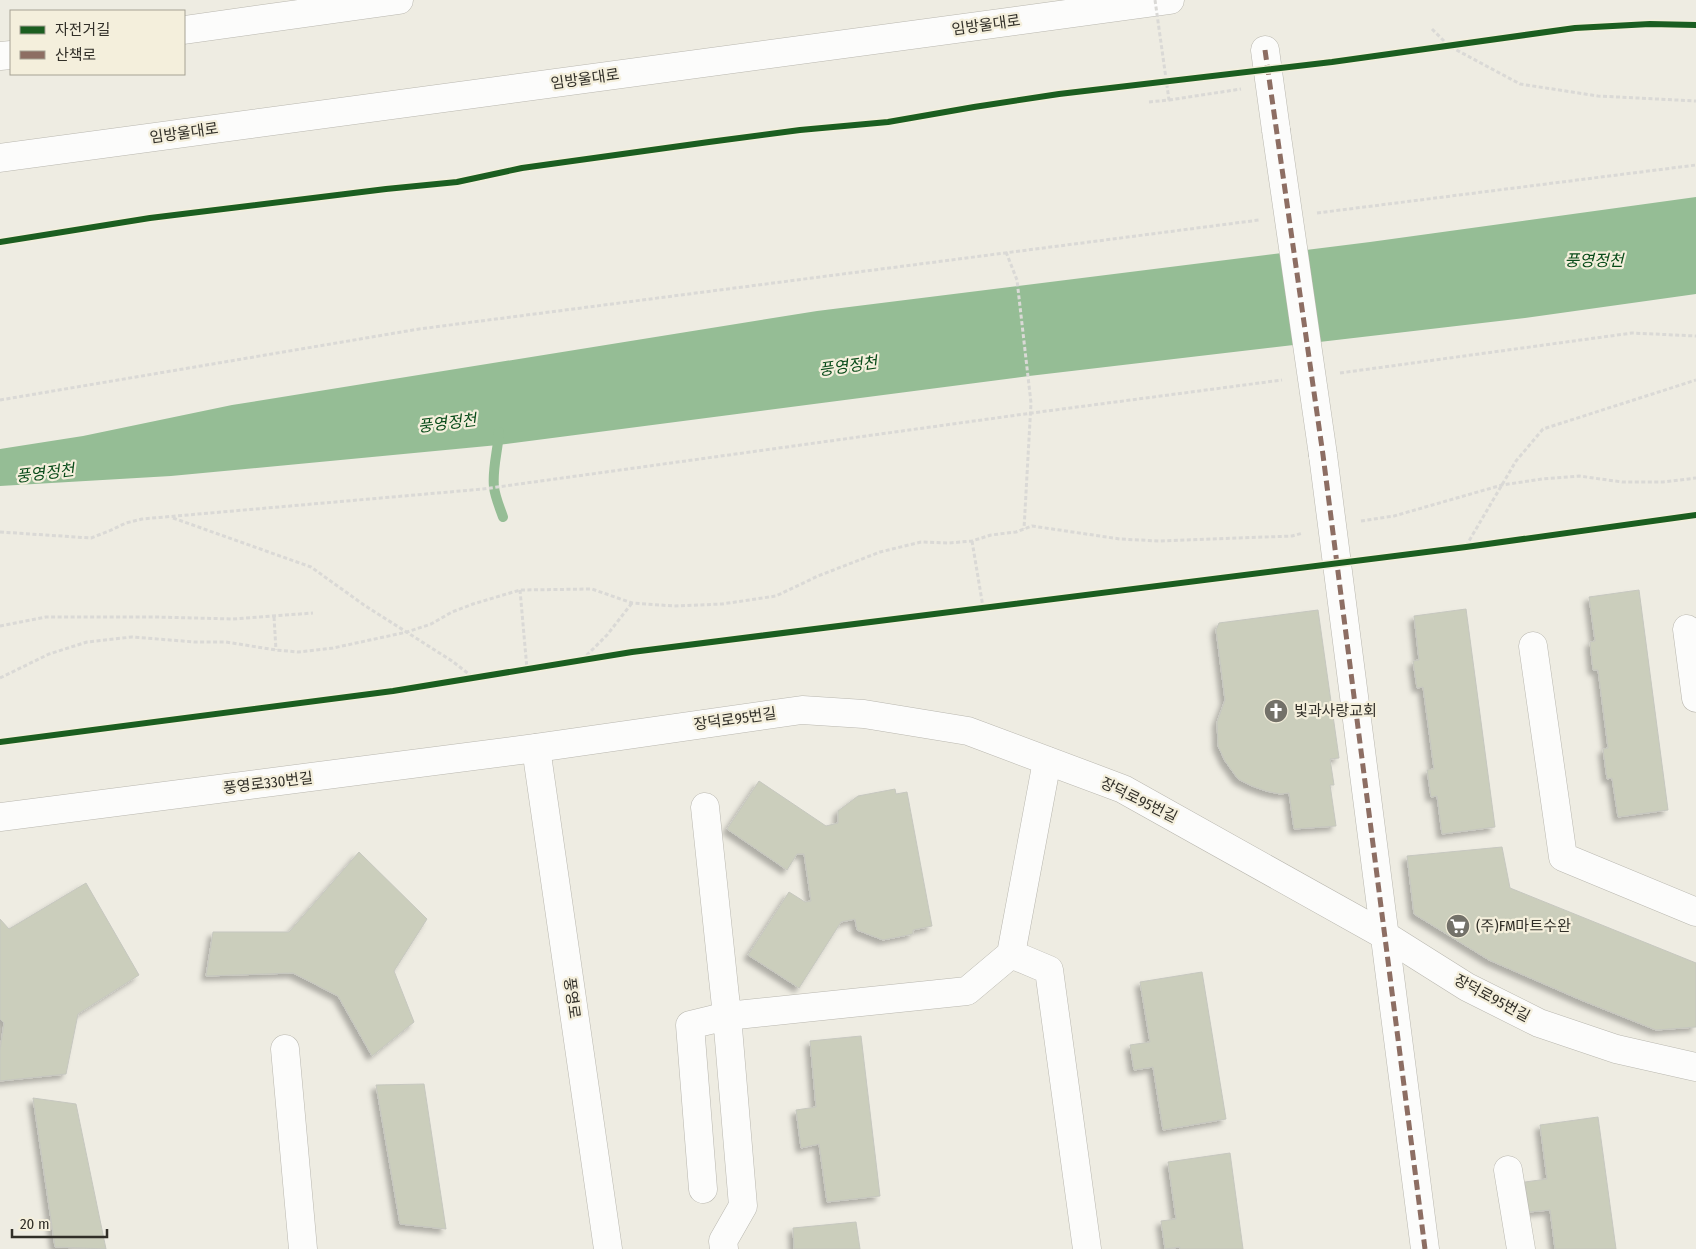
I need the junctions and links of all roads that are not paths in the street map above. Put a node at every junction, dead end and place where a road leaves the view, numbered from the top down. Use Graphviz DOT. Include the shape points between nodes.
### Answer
graph roads {
  1 [pos="399,0"];
  2 [pos="1170,0"];
  3 [pos="185,30"];
  4 [pos="1265,50"];
  5 [pos="0,158"];
  6 [pos="1687,629"];
  7 [pos="1534,646"];
  8 [pos="1696,698"];
  9 [pos="536,748"];
  10 [pos="1047,760"];
  11 [pos="705,807"];
  12 [pos="0,817"];
  13 [pos="1696,912"];
  14 [pos="1386,936"];
  15 [pos="1011,954"];
  16 [pos="727,1016"];
  17 [pos="285,1049"];
  18 [pos="1696,1067"];
  19 [pos="1508,1170"];
  20 [pos="703,1189"];
  21 [pos="303,1249"];
  22 [pos="608,1249"];
  23 [pos="724,1249"];
  24 [pos="1087,1249"];
  25 [pos="1425,1249"];
  26 [pos="1521,1249"];
  1 -- 3 [label="street"];
  2 -- 5 [label="street, 임방울대로"];
  4 -- 14 [label="street, bridge" via="1323,455"];
  6 -- 8 [label="street"];
  7 -- 13 [label="street" via="1563,857"];
  9 -- 10 [label="street, 장덕로95번길" via="802,710 864,714 968,731"];
  9 -- 12 [label="street, 풍영로330번길"];
  9 -- 22 [label="street, 풍영로"];
  10 -- 14 [label="street, 장덕로95번길" via="1123,789"];
  10 -- 15 [label="street"];
  11 -- 16 [label="street"];
  14 -- 18 [label="street, 장덕로95번길" via="1467,987 1539,1023 1616,1049"];
  14 -- 25 [label="street"];
  15 -- 16 [label="street" via="967,991"];
  15 -- 24 [label="street" via="1048,970"];
  16 -- 20 [label="street" via="690,1025"];
  16 -- 23 [label="street" via="743,1206 723,1241"];
  17 -- 21 [label="street"];
  19 -- 26 [label="street"];
}
